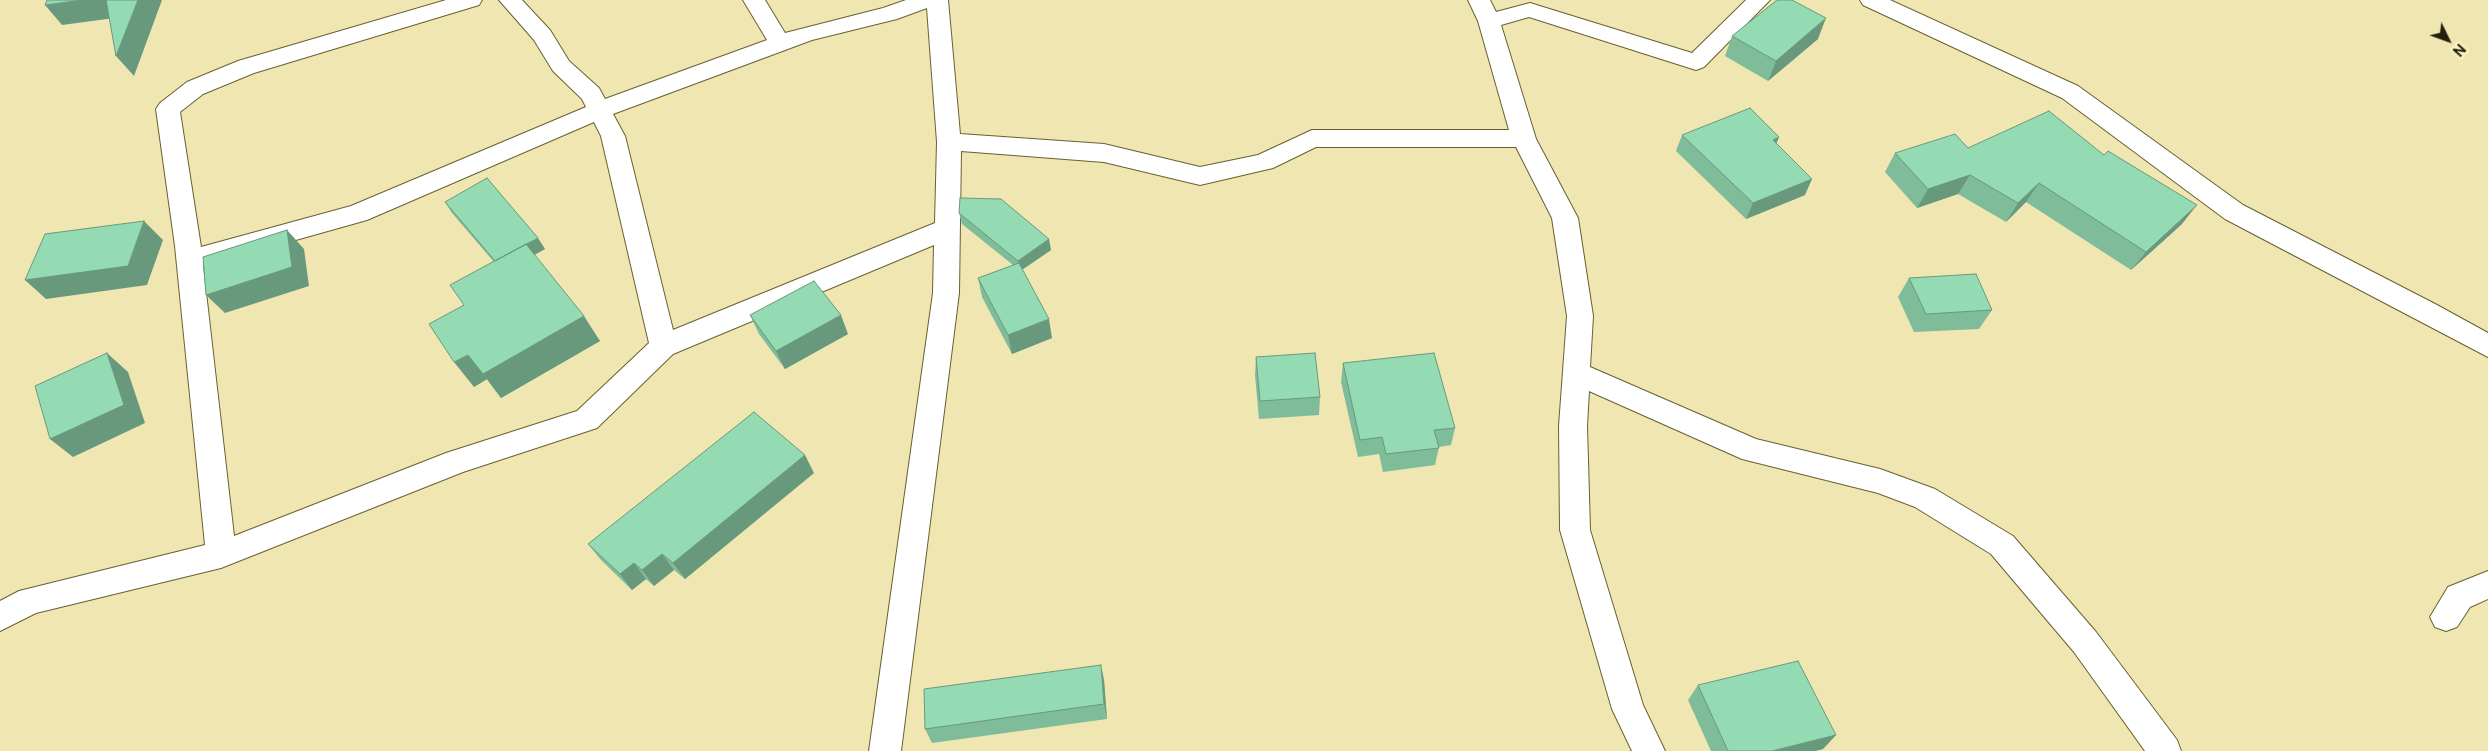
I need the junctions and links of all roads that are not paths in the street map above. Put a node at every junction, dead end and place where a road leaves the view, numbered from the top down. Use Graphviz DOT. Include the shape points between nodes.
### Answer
graph roads {
  1 [pos="471,0"];
  2 [pos="510,0"];
  3 [pos="754,0"];
  4 [pos="928,0"];
  5 [pos="937,0"];
  6 [pos="1759,0"];
  7 [pos="1871,0"];
  8 [pos="1484,10"];
  9 [pos="780,43"];
  10 [pos="600,110"];
  11 [pos="1524,139"];
  12 [pos="949,142"];
  13 [pos="949,228"];
  14 [pos="190,260"];
  15 [pos="663,346"];
  16 [pos="2488,346"];
  17 [pos="1576,373"];
  18 [pos="221,555"];
  19 [pos="2488,584"];
  20 [pos="0,617"];
  21 [pos="2446,617"];
  22 [pos="885,751"];
  23 [pos="1650,751"];
  24 [pos="2164,751"];
  1 -- 14 [label="street" via="246,67 195,88 168,109"];
  2 -- 10 [label="street" via="542,35 561,66 591,94"];
  3 -- 9 [label="street"];
  4 -- 9 [label="street" via="889,14"];
  5 -- 12 [label="street"];
  6 -- 8 [label="street" via="1696,62 1530,10"];
  7 -- 16 [label="street" via="2070,92 2234,212"];
  8 -- 11 [label="street"];
  9 -- 10 [label="street"];
  10 -- 14 [label="street" via="358,213"];
  10 -- 15 [label="street" via="613,136"];
  11 -- 12 [label="street" via="1312,138 1264,162 1200,176 1104,153"];
  11 -- 17 [label="street" via="1565,218 1580,316"];
  12 -- 13 [label="street"];
  13 -- 15 [label="street"];
  13 -- 22 [label="street" via="946,293"];
  14 -- 18 [label="street"];
  15 -- 18 [label="street" via="587,420 456,462"];
  17 -- 23 [label="street" via="1573,426 1575,530 1628,709"];
  17 -- 24 [label="street" via="1752,450 1880,481 1925,498 2002,545 2085,642"];
  18 -- 20 [label="street" via="30,601"];
  19 -- 21 [label="street" via="2459,597"];
}
